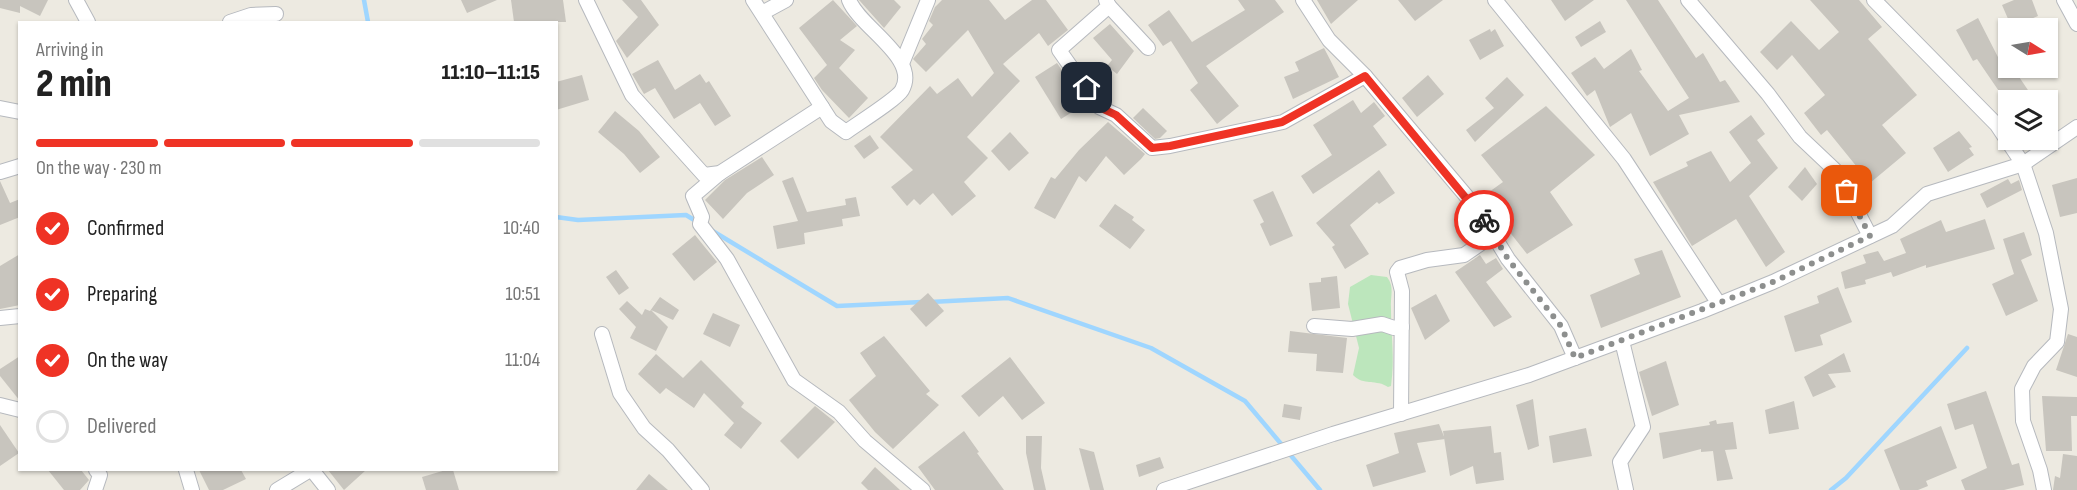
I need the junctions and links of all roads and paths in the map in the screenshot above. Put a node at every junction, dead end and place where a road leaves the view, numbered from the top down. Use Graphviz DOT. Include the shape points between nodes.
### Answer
graph roads {
  1 [pos="75,0"];
  2 [pos="248,0"];
  3 [pos="602,0"];
  4 [pos="753,0"];
  5 [pos="786,0"];
  6 [pos="849,0"];
  7 [pos="928,0"];
  8 [pos="1303,0"];
  9 [pos="1495,0"];
  10 [pos="1688,0"];
  11 [pos="1874,0"];
  12 [pos="2064,0"];
  13 [pos="1108,3"];
  14 [pos="589,6"];
  15 [pos="276,14"];
  16 [pos="762,14"];
  17 [pos="251,15"];
  18 [pos="87,21"];
  19 [pos="233,21"];
  20 [pos="2077,24"];
  21 [pos="1148,48"];
  22 [pos="903,61"];
  23 [pos="1365,76"];
  24 [pos="822,107"];
  25 [pos="0,108"];
  26 [pos="18,112"];
  27 [pos="2077,127"];
  28 [pos="2024,164"];
  29 [pos="18,167"];
  30 [pos="0,172"];
  31 [pos="720,173"];
  32 [pos="1493,235"];
  33 [pos="1870,236"];
  34 [pos="1719,304"];
  35 [pos="18,316"];
  36 [pos="0,318"];
  37 [pos="1314,326"];
  38 [pos="1402,327"];
  39 [pos="602,334"];
  40 [pos="1622,341"];
  41 [pos="1575,358"];
  42 [pos="0,405"];
  43 [pos="18,410"];
  44 [pos="1401,414"];
  45 [pos="97,471"];
  46 [pos="186,471"];
  47 [pos="309,471"];
  48 [pos="312,471"];
  49 [pos="1206,484"];
  50 [pos="95,490"];
  51 [pos="192,490"];
  52 [pos="277,490"];
  53 [pos="328,490"];
  54 [pos="702,490"];
  55 [pos="923,490"];
  56 [pos="1164,490"];
  57 [pos="1626,490"];
  58 [pos="2043,490"];
  1 -- 18 [label="street"];
  2 -- 17 [label="street"];
  3 -- 14 [label="street"];
  4 -- 16 [label="street"];
  5 -- 16 [label="street"];
  6 -- 22 [label="street"];
  7 -- 22 [label="street"];
  8 -- 23 [label="street" via="1329,40"];
  9 -- 34 [label="street" via="1624,159"];
  10 -- 33 [label="street" via="1800,137 1837,172"];
  11 -- 28 [label="street" via="1997,125"];
  12 -- 20 [label="street"];
  13 -- 21 [label="street"];
  13 -- 23 [label="street" via="1059,50 1099,107 1116,115 1152,148 1282,122"];
  14 -- 31 [label="street" via="632,95 704,175"];
  15 -- 17 [label="street"];
  16 -- 24 [label="street"];
  17 -- 19 [label="street"];
  22 -- 24 [label="street" via="906,76 902,92 846,132 831,121"];
  23 -- 32 [label="street" via="1478,210"];
  24 -- 31 [label="street"];
  25 -- 26 [label="street"];
  27 -- 28 [label="street"];
  28 -- 33 [label="street" via="1927,194 1892,226"];
  28 -- 58 [label="street" via="2046,233 2061,309 2057,342 2034,366 2022,389 2023,421"];
  29 -- 30 [label="street"];
  31 -- 55 [label="street" via="693,196 702,217 700,224 727,259 794,380 838,412 865,441"];
  32 -- 38 [label="street" via="1464,255 1400,268 1397,272 1402,291"];
  32 -- 41 [label="street" via="1561,326"];
  33 -- 34 [label="street"];
  34 -- 40 [label="street"];
  35 -- 36 [label="street"];
  37 -- 38 [label="street"];
  38 -- 44 [label="street"];
  39 -- 54 [label="street" via="620,393 644,428"];
  40 -- 41 [label="street"];
  40 -- 57 [label="street" via="1643,427 1620,462"];
  41 -- 44 [label="street"];
  42 -- 43 [label="street"];
  44 -- 49 [label="street"];
  45 -- 50 [label="street" via="100,475"];
  46 -- 51 [label="street"];
  47 -- 52 [label="street"];
  48 -- 53 [label="street"];
  49 -- 56 [label="street"];
}
